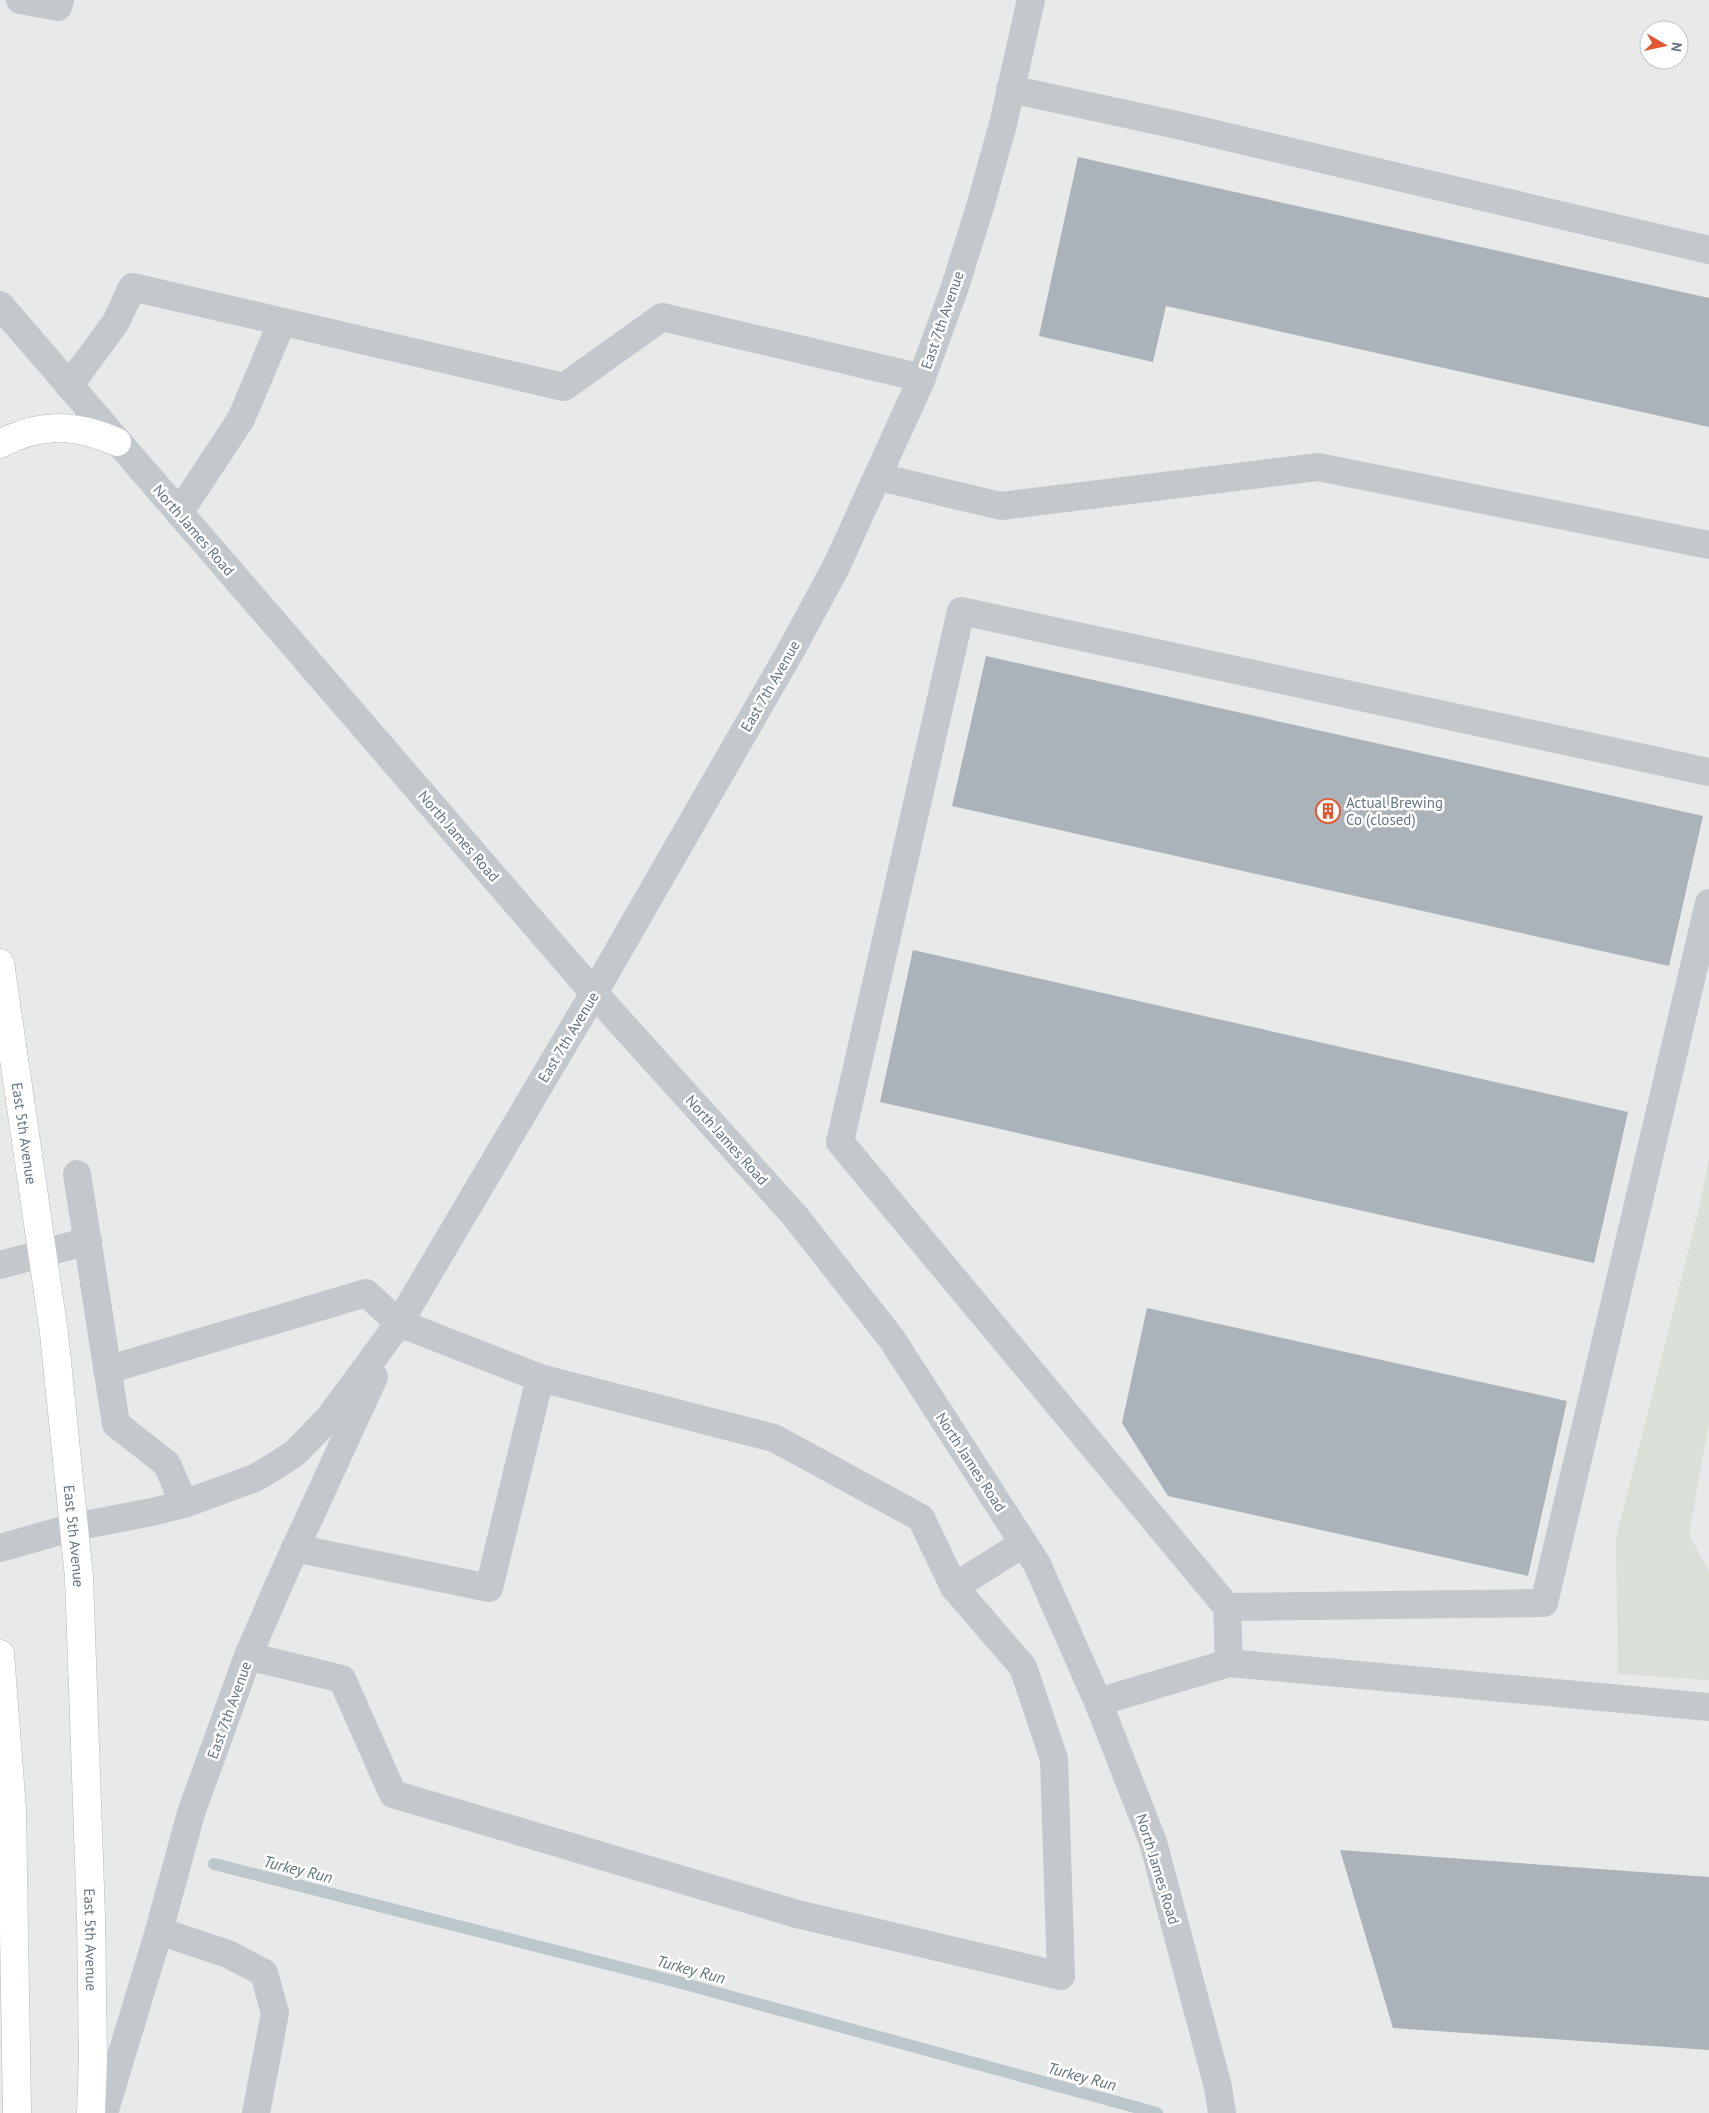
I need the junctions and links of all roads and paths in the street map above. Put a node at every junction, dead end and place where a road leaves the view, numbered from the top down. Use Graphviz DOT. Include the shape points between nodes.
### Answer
graph roads {
  1 [pos="20,0"];
  2 [pos="60,0"];
  3 [pos="1031,0"];
  4 [pos="1010,89"];
  5 [pos="1709,250"];
  6 [pos="0,305"];
  7 [pos="282,322"];
  8 [pos="922,378"];
  9 [pos="69,386"];
  10 [pos="117,442"];
  11 [pos="0,444"];
  12 [pos="879,477"];
  13 [pos="179,513"];
  14 [pos="1709,545"];
  15 [pos="1709,772"];
  16 [pos="1709,903"];
  17 [pos="0,963"];
  18 [pos="594,993"];
  19 [pos="77,1174"];
  20 [pos="88,1242"];
  21 [pos="42,1252"];
  22 [pos="0,1264"];
  23 [pos="399,1323"];
  24 [pos="107,1370"];
  25 [pos="540,1378"];
  26 [pos="184,1504"];
  27 [pos="74,1527"];
  28 [pos="1023,1544"];
  29 [pos="0,1548"];
  30 [pos="295,1548"];
  31 [pos="954,1587"];
  32 [pos="1227,1607"];
  33 [pos="0,1654"];
  34 [pos="248,1656"];
  35 [pos="1229,1663"];
  36 [pos="1098,1702"];
  37 [pos="1709,1707"];
  38 [pos="159,1931"];
  39 [pos="16,2113"];
  40 [pos="91,2113"];
  41 [pos="104,2113"];
  42 [pos="256,2113"];
  43 [pos="1222,2113"];
  1 -- 2 [label="street" via="58,7"];
  3 -- 4 [label="street, East 7th Avenue"];
  4 -- 5 [label="street"];
  4 -- 8 [label="street, East 7th Avenue" via="980,207"];
  6 -- 9 [label="street, North James Road"];
  7 -- 8 [label="street" via="564,387 662,317"];
  7 -- 9 [label="street" via="132,287 116,322"];
  7 -- 13 [label="street" via="241,419"];
  8 -- 12 [label="street, East 7th Avenue"];
  9 -- 10 [label="street, North James Road"];
  10 -- 11 [label="main road" via="86,430 50,427"];
  10 -- 13 [label="street, North James Road"];
  12 -- 14 [label="street" via="1001,506 1318,466"];
  12 -- 18 [label="street, East 7th Avenue" via="795,644"];
  13 -- 18 [label="street, North James Road"];
  15 -- 32 [label="street" via="961,612 840,1142"];
  16 -- 32 [label="street" via="1544,1603"];
  17 -- 21 [label="main road, East 5th Avenue"];
  18 -- 23 [label="street, East 7th Avenue"];
  18 -- 28 [label="street, North James Road" via="795,1216 873,1315"];
  19 -- 20 [label="street"];
  20 -- 21 [label="street"];
  20 -- 24 [label="street"];
  21 -- 22 [label="street"];
  21 -- 27 [label="main road, East 5th Avenue" via="54,1333"];
  23 -- 24 [label="street" via="366,1293"];
  23 -- 25 [label="street"];
  23 -- 26 [label="street, East 7th Avenue" via="330,1418 295,1453 255,1478"];
  23 -- 30 [label="street, East 7th Avenue"];
  24 -- 26 [label="street" via="116,1424 167,1464"];
  25 -- 30 [label="street" via="489,1588"];
  25 -- 31 [label="street" via="774,1438 921,1518"];
  26 -- 27 [label="street, East 7th Avenue"];
  27 -- 29 [label="street, East 7th Avenue"];
  27 -- 40 [label="main road, East 5th Avenue" via="79,1577 91,1916"];
  28 -- 31 [label="street"];
  28 -- 36 [label="street, North James Road" via="1037,1564"];
  30 -- 34 [label="street, East 7th Avenue"];
  31 -- 34 [label="street" via="1022,1667 1054,1759 1061,1976 797,1914 393,1794 342,1679"];
  32 -- 35 [label="street"];
  33 -- 39 [label="main road" via="12,1810"];
  34 -- 38 [label="street, East 7th Avenue" via="191,1813"];
  35 -- 36 [label="street"];
  35 -- 37 [label="street"];
  36 -- 43 [label="street, North James Road" via="1154,1842"];
  38 -- 41 [label="street, East 7th Avenue"];
  38 -- 42 [label="street" via="228,1954 264,1973 275,2014"];
}
